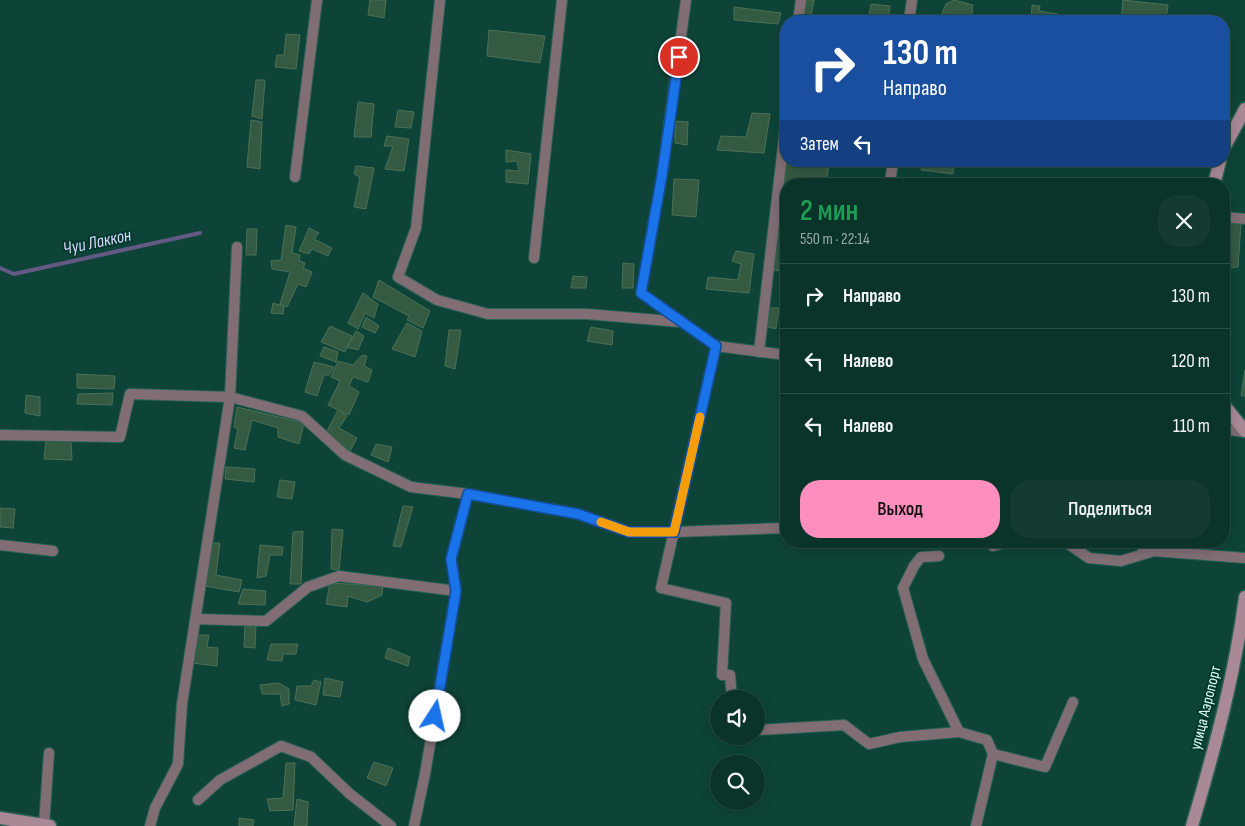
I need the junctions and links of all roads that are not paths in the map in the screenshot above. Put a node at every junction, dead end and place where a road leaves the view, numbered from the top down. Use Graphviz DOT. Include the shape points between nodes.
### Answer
graph roads {
  1 [pos="316,0"];
  2 [pos="440,0"];
  3 [pos="562,0"];
  4 [pos="686,0"];
  5 [pos="801,0"];
  6 [pos="912,0"];
  7 [pos="799,15"];
  8 [pos="911,15"];
  9 [pos="1245,109"];
  10 [pos="1230,137"];
  11 [pos="780,167"];
  12 [pos="295,177"];
  13 [pos="1230,218"];
  14 [pos="1245,219"];
  15 [pos="237,247"];
  16 [pos="534,258"];
  17 [pos="682,322"];
  18 [pos="716,346"];
  19 [pos="758,352"];
  20 [pos="780,354"];
  21 [pos="230,397"];
  22 [pos="1230,413"];
  23 [pos="1230,430"];
  24 [pos="1245,432"];
  25 [pos="0,435"];
  26 [pos="468,494"];
  27 [pos="780,528"];
  28 [pos="674,532"];
  29 [pos="0,545"];
  30 [pos="1074,548"];
  31 [pos="1143,548"];
  32 [pos="54,550"];
  33 [pos="1144,554"];
  34 [pos="938,556"];
  35 [pos="1245,558"];
  36 [pos="456,591"];
  37 [pos="1245,597"];
  38 [pos="196,619"];
  39 [pos="731,690"];
  40 [pos="1073,702"];
  41 [pos="765,729"];
  42 [pos="959,732"];
  43 [pos="49,753"];
  44 [pos="993,754"];
  45 [pos="198,800"];
  46 [pos="0,818"];
  47 [pos="47,825"];
  48 [pos="150,826"];
  49 [pos="391,826"];
  50 [pos="414,826"];
  51 [pos="976,826"];
  52 [pos="1192,826"];
  1 -- 12 [label="street"];
  2 -- 17 [label="street" via="416,228 398,277 437,300 488,314 587,314"];
  3 -- 16 [label="street"];
  4 -- 17 [label="street" via="662,175 641,293"];
  5 -- 7 [label="street"];
  6 -- 8 [label="street"];
  9 -- 10 [label="main road"];
  11 -- 19 [label="street"];
  13 -- 14 [label="street"];
  15 -- 21 [label="street"];
  17 -- 18 [label="street"];
  18 -- 19 [label="street"];
  18 -- 28 [label="street"];
  19 -- 20 [label="street"];
  21 -- 25 [label="street" via="130,394 120,437"];
  21 -- 26 [label="street" via="302,416 345,455 411,487"];
  21 -- 38 [label="street"];
  22 -- 24 [label="main road"];
  23 -- 24 [label="street"];
  26 -- 28 [label="street" via="578,514 629,532"];
  26 -- 36 [label="street" via="451,559"];
  27 -- 28 [label="street"];
  28 -- 39 [label="street" via="661,588 726,603 722,675 730,675"];
  29 -- 32 [label="street"];
  30 -- 33 [label="street" via="1089,558 1121,561"];
  31 -- 33 [label="street"];
  33 -- 35 [label="street" via="1154,551"];
  34 -- 42 [label="street" via="922,558 903,588 923,659"];
  36 -- 38 [label="street" via="339,576 308,587 266,621"];
  36 -- 50 [label="street"];
  37 -- 52 [label="main road, улица Аэропорт" via="1230,679"];
  38 -- 48 [label="street" via="182,704 178,764 155,808"];
  40 -- 44 [label="street" via="1045,766"];
  41 -- 42 [label="street" via="844,725 869,744 900,737"];
  42 -- 44 [label="street" via="987,740"];
  43 -- 47 [label="street"];
  44 -- 51 [label="street"];
  45 -- 49 [label="street" via="220,780 281,746 311,757 350,794"];
  46 -- 47 [label="main road"];
}
